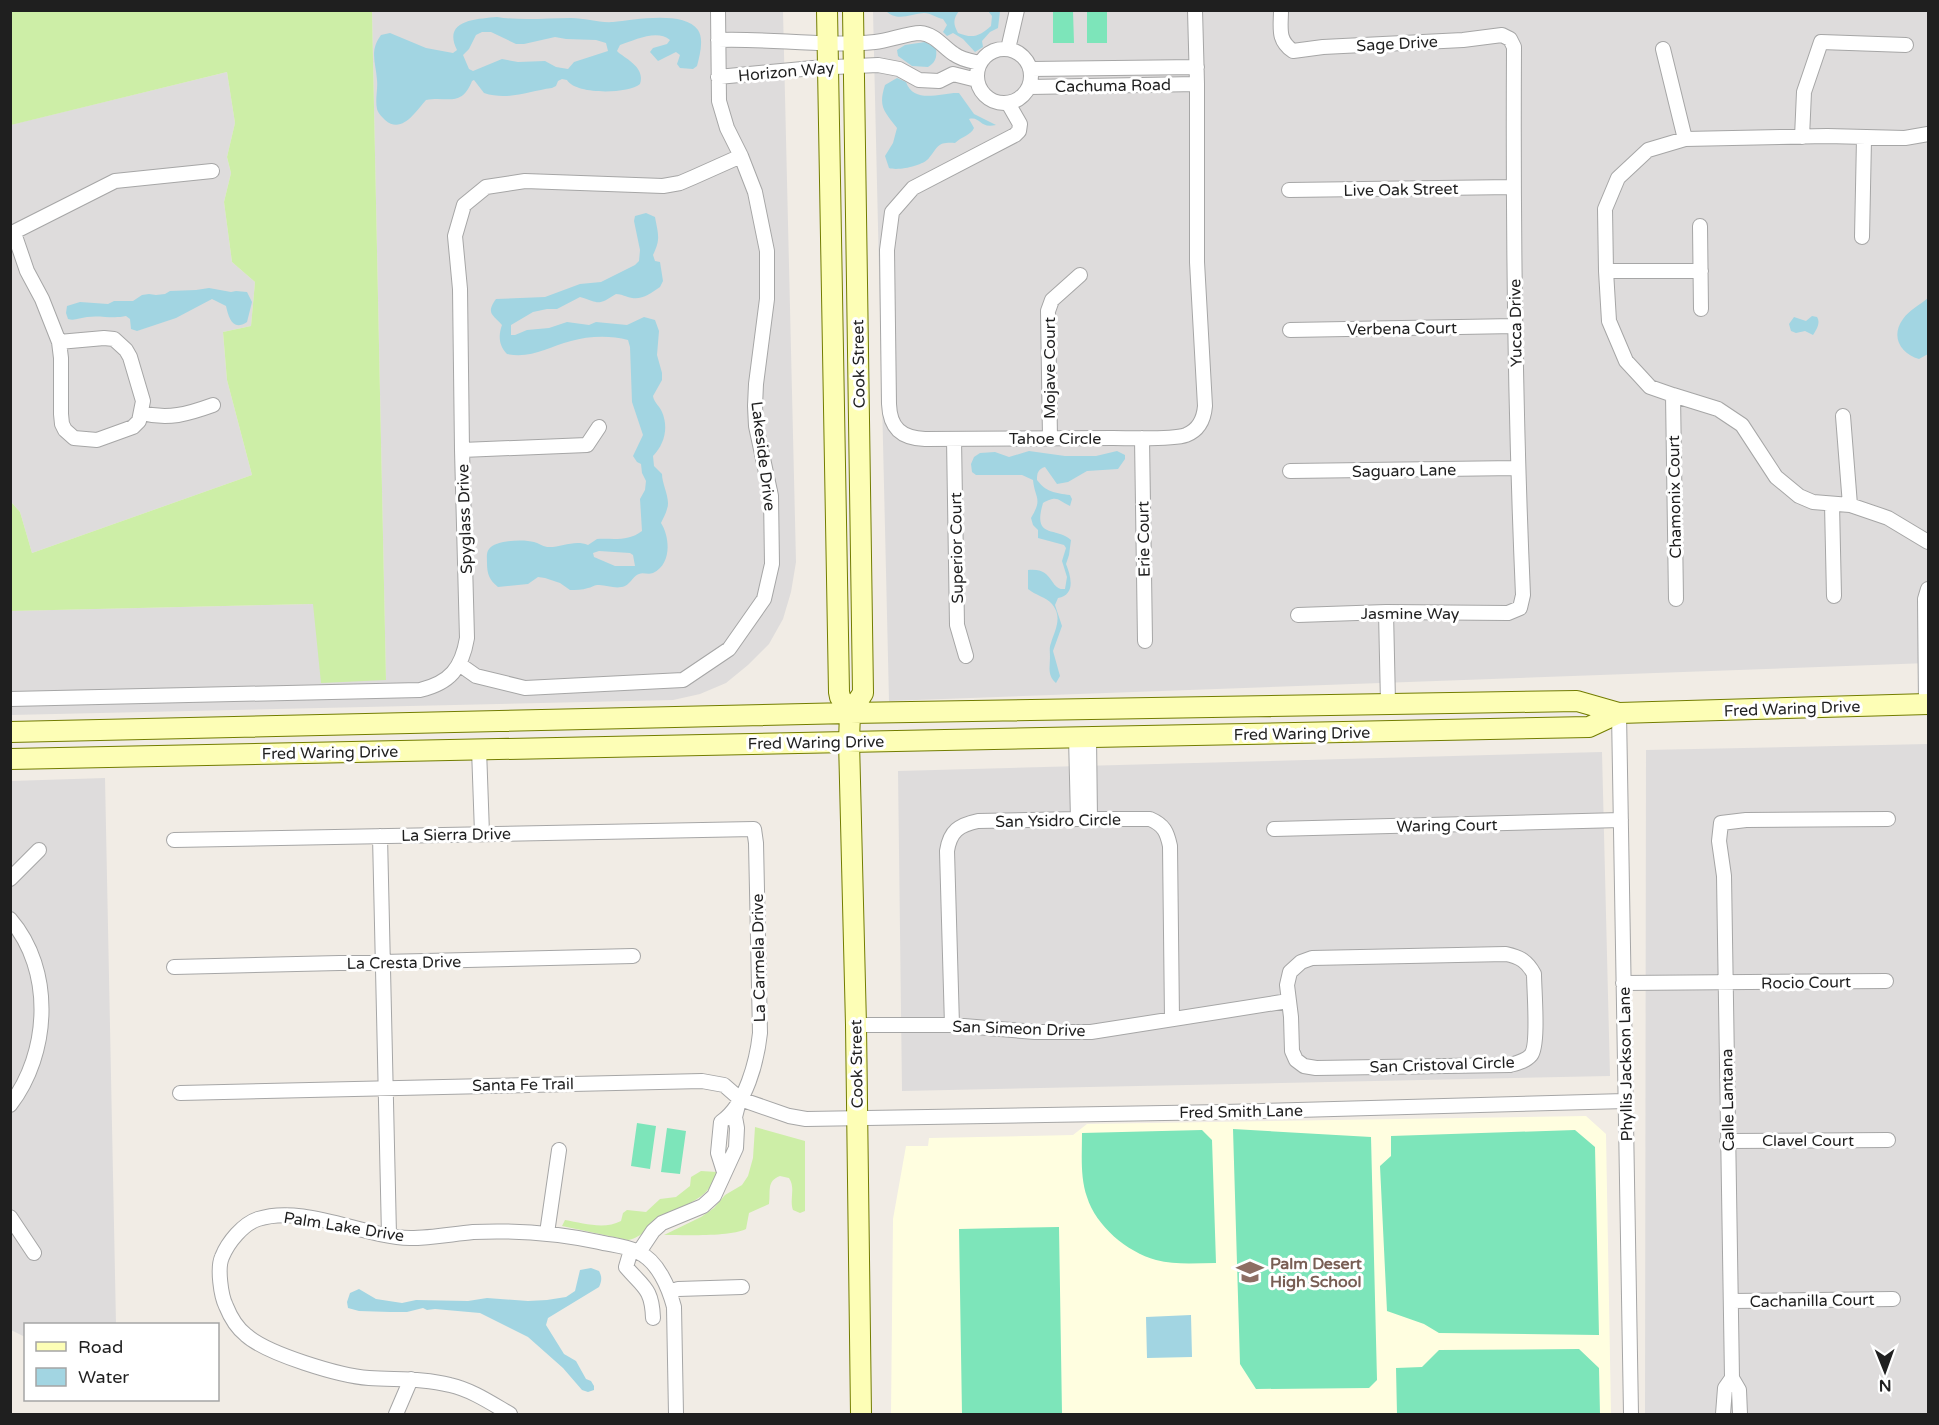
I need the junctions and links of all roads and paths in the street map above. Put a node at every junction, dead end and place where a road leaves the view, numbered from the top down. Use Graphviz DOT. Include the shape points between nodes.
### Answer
graph roads {
  1 [pos="718,10"];
  2 [pos="827,10"];
  3 [pos="853,10"];
  4 [pos="1017,10"];
  5 [pos="1195,10"];
  6 [pos="1281,10"];
  7 [pos="1510,39"];
  8 [pos="718,40"];
  9 [pos="828,43"];
  10 [pos="854,43"];
  11 [pos="1906,45"];
  12 [pos="1008,49"];
  13 [pos="1663,49"];
  14 [pos="980,63"];
  15 [pos="854,65"];
  16 [pos="828,67"];
  17 [pos="1197,67"];
  18 [pos="1031,69"];
  19 [pos="718,77"];
  20 [pos="977,80"];
  21 [pos="1197,84"];
  22 [pos="1030,87"];
  23 [pos="1008,103"];
  24 [pos="1929,134"];
  25 [pos="1802,137"];
  26 [pos="1864,138"];
  27 [pos="1685,139"];
  28 [pos="741,156"];
  29 [pos="212,171"];
  30 [pos="1513,187"];
  31 [pos="1289,190"];
  32 [pos="1700,226"];
  33 [pos="12,234"];
  34 [pos="1862,237"];
  35 [pos="1701,271"];
  36 [pos="1606,272"];
  37 [pos="1080,275"];
  38 [pos="1701,309"];
  39 [pos="1515,326"];
  40 [pos="1290,330"];
  41 [pos="59,342"];
  42 [pos="1673,396"];
  43 [pos="213,405"];
  44 [pos="142,413"];
  45 [pos="1843,416"];
  46 [pos="599,428"];
  47 [pos="1050,438"];
  48 [pos="1142,438"];
  49 [pos="954,439"];
  50 [pos="462,450"];
  51 [pos="1517,468"];
  52 [pos="1290,471"];
  53 [pos="1832,504"];
  54 [pos="1850,505"];
  55 [pos="1929,542"];
  56 [pos="1929,589"];
  57 [pos="1833,596"];
  58 [pos="1676,599"];
  59 [pos="1520,608"];
  60 [pos="1386,612"];
  61 [pos="1298,615"];
  62 [pos="1927,620"];
  63 [pos="1145,641"];
  64 [pos="966,656"];
  65 [pos="459,664"];
  66 [pos="10,699"];
  67 [pos="1388,703"];
  68 [pos="1927,704"];
  69 [pos="1198,708"];
  70 [pos="850,713"];
  71 [pos="1619,713"];
  72 [pos="675,717"];
  73 [pos="10,732"];
  74 [pos="1232,735"];
  75 [pos="1082,737"];
  76 [pos="849,741"];
  77 [pos="479,749"];
  78 [pos="10,759"];
  79 [pos="1084,819"];
  80 [pos="1888,819"];
  81 [pos="1621,820"];
  82 [pos="739,828"];
  83 [pos="1274,829"];
  84 [pos="482,833"];
  85 [pos="380,836"];
  86 [pos="174,840"];
  87 [pos="39,850"];
  88 [pos="10,879"];
  89 [pos="10,919"];
  90 [pos="633,956"];
  91 [pos="382,962"];
  92 [pos="174,967"];
  93 [pos="1886,981"];
  94 [pos="1623,983"];
  95 [pos="1725,984"];
  96 [pos="1288,1001"];
  97 [pos="1172,1019"];
  98 [pos="856,1025"];
  99 [pos="952,1025"];
  100 [pos="386,1087"];
  101 [pos="180,1093"];
  102 [pos="740,1099"];
  103 [pos="1625,1101"];
  104 [pos="10,1106"];
  105 [pos="857,1119"];
  106 [pos="1888,1140"];
  107 [pos="1727,1141"];
  108 [pos="559,1150"];
  109 [pos="724,1172"];
  110 [pos="10,1216"];
  111 [pos="547,1233"];
  112 [pos="389,1235"];
  113 [pos="635,1251"];
  114 [pos="34,1253"];
  115 [pos="742,1287"];
  116 [pos="670,1292"];
  117 [pos="1893,1299"];
  118 [pos="1731,1301"];
  119 [pos="653,1318"];
  120 [pos="1732,1378"];
  121 [pos="411,1379"];
  122 [pos="396,1414"];
  123 [pos="510,1414"];
  124 [pos="676,1414"];
  125 [pos="861,1414"];
  126 [pos="1631,1414"];
  127 [pos="1724,1414"];
  128 [pos="1740,1414"];
  1 -- 8 [label="street, Lakeside Drive"];
  2 -- 9 [label="main road, Cook Street"];
  3 -- 10 [label="main road, Cook Street"];
  4 -- 12 [label="street"];
  5 -- 17 [label="street, Tahoe Circle"];
  6 -- 7 [label="street, Sage Drive" via="1281,37 1293,51 1502,35"];
  7 -- 30 [label="street, Yucca Drive" via="1514,47"];
  8 -- 9 [label="street, Horizon Way"];
  8 -- 19 [label="street, Lakeside Drive"];
  9 -- 10 [label="street, Horizon Way"];
  9 -- 16 [label="main road, Cook Street"];
  10 -- 14 [label="street, Horizon Way" via="920,33 937,39 960,57"];
  10 -- 15 [label="main road, Cook Street"];
  11 -- 25 [label="street" via="1821,42 1804,92"];
  12 -- 14 [label="street" via="994,51"];
  12 -- 18 [label="street" via="1023,56"];
  13 -- 27 [label="street"];
  14 -- 20 [label="street"];
  15 -- 16 [label="street, Horizon Way"];
  15 -- 20 [label="street, Horizon Way" via="899,69 920,80 939,81 953,74"];
  15 -- 70 [label="main road, Cook Street" via="863,693"];
  16 -- 19 [label="street, Horizon Way"];
  16 -- 70 [label="main road, Cook Street" via="839,692"];
  17 -- 18 [label="street, Cachuma Road"];
  17 -- 21 [label="street, Tahoe Circle"];
  18 -- 22 [label="street"];
  19 -- 28 [label="street, Lakeside Drive" via="722,114"];
  20 -- 23 [label="street" via="988,98"];
  21 -- 22 [label="street, Cachuma Road"];
  21 -- 48 [label="street, Tahoe Circle" via="1197,262 1204,414 1199,426 1188,434"];
  22 -- 23 [label="street" via="1020,99"];
  23 -- 49 [label="street, Tahoe Circle" via="1020,124 1015,135 913,188 892,212 887,250 890,414 896,427 907,436"];
  24 -- 26 [label="street"];
  25 -- 26 [label="street"];
  25 -- 27 [label="street"];
  26 -- 34 [label="street"];
  27 -- 36 [label="street" via="1648,150 1618,178 1605,209"];
  28 -- 50 [label="street, Spyglass Drive" via="663,186 525,182 486,187 465,205 455,236 460,289"];
  28 -- 65 [label="street, Lakeside Drive" via="755,192 766,251 767,299 755,406 771,496 772,564 764,599 729,649 682,680 525,688 476,676"];
  29 -- 33 [label="street" via="115,181"];
  30 -- 31 [label="street, Live Oak Street"];
  30 -- 39 [label="street, Yucca Drive"];
  32 -- 35 [label="street"];
  33 -- 41 [label="street"];
  35 -- 36 [label="street"];
  35 -- 38 [label="street"];
  36 -- 42 [label="street" via="1609,321 1626,361 1650,387"];
  37 -- 47 [label="street, Mojave Court" via="1052,300 1048,311"];
  39 -- 40 [label="street, Verbena Court"];
  39 -- 51 [label="street, Yucca Drive"];
  41 -- 44 [label="street" via="104,338 120,343 137,378"];
  41 -- 44 [label="street" via="62,424 74,438 97,440 133,427"];
  42 -- 53 [label="street" via="1718,409 1742,425 1786,487 1813,502"];
  42 -- 58 [label="street, Chamonix Court"];
  43 -- 44 [label="street" via="175,416"];
  45 -- 54 [label="street"];
  46 -- 50 [label="street" via="587,445"];
  47 -- 48 [label="street, Tahoe Circle"];
  47 -- 49 [label="street, Tahoe Circle"];
  48 -- 63 [label="street, Erie Court"];
  49 -- 64 [label="street, Superior Court" via="957,625"];
  50 -- 65 [label="street, Spyglass Drive" via="467,638"];
  51 -- 52 [label="street, Saguaro Lane"];
  51 -- 59 [label="street, Yucca Drive" via="1523,595"];
  53 -- 54 [label="street"];
  53 -- 57 [label="street"];
  54 -- 55 [label="street" via="1888,518"];
  56 -- 62 [label="street" via="1925,599"];
  59 -- 60 [label="street, Jasmine Way" via="1508,613"];
  60 -- 61 [label="street, Jasmine Way"];
  60 -- 67 [label="street"];
  62 -- 68 [label="street"];
  65 -- 66 [label="street, Spyglass Drive" via="448,679 420,690"];
  67 -- 69 [label="main road, Fred Waring Drive"];
  67 -- 71 [label="main road, Fred Waring Drive" via="1577,701"];
  67 -- 74 [label="main road" via="1388,715 1383,719 1253,722"];
  68 -- 71 [label="main road, Fred Waring Drive"];
  69 -- 70 [label="main road, Fred Waring Drive"];
  69 -- 75 [label="main road" via="1157,721 1086,726 1077,731"];
  70 -- 72 [label="main road, Fred Waring Drive"];
  70 -- 76 [label="main road, Cook Street"];
  71 -- 74 [label="main road, Fred Waring Drive" via="1588,727"];
  71 -- 81 [label="street, Phyllis Jackson Lane"];
  72 -- 73 [label="main road, Fred Waring Drive"];
  72 -- 77 [label="main road" via="597,735 490,737"];
  74 -- 75 [label="main road, Fred Waring Drive"];
  75 -- 76 [label="main road, Fred Waring Drive"];
  75 -- 79 [label="street"];
  76 -- 77 [label="main road, Fred Waring Drive"];
  76 -- 98 [label="main road, Cook Street"];
  77 -- 78 [label="main road, Fred Waring Drive"];
  77 -- 84 [label="street"];
  79 -- 97 [label="street, San Ysidro Circle" via="1150,819 1164,827 1168,835"];
  79 -- 99 [label="street, San Ysidro Circle" via="978,821 953,833 947,850"];
  80 -- 95 [label="street, Calle Lantana" via="1721,823"];
  81 -- 83 [label="street, Waring Court"];
  81 -- 94 [label="street, Phyllis Jackson Lane"];
  82 -- 84 [label="street, La Sierra Drive"];
  82 -- 102 [label="street, La Carmela Drive" via="754,829 756,843 760,1033 758,1054"];
  84 -- 85 [label="street, La Sierra Drive"];
  85 -- 86 [label="street, La Sierra Drive"];
  85 -- 91 [label="street"];
  87 -- 88 [label="street"];
  89 -- 104 [label="street" via="29,948 41,994 39,1043"];
  90 -- 91 [label="street, La Cresta Drive"];
  91 -- 92 [label="street, La Cresta Drive"];
  91 -- 100 [label="street"];
  93 -- 95 [label="street, Rocio Court"];
  94 -- 95 [label="street, Rocio Court"];
  94 -- 103 [label="street, Phyllis Jackson Lane"];
  95 -- 107 [label="street, Calle Lantana"];
  96 -- 96 [label="street, San Cristoval Circle" via="1292,1051 1304,1066 1316,1068 1510,1065 1532,1054 1535,1042 1534,974 1519,956 1312,958 1300,962 1290,972"];
  96 -- 97 [label="street, San Simeon Drive"];
  97 -- 99 [label="street, San Simeon Drive" via="1090,1032"];
  98 -- 99 [label="street, San Simeon Drive"];
  98 -- 105 [label="main road, Cook Street"];
  100 -- 101 [label="street, Santa Fe Trail"];
  100 -- 102 [label="street, Santa Fe Trail" via="702,1081 724,1085"];
  100 -- 112 [label="street"];
  102 -- 105 [label="street, Santa Fe Trail" via="806,1119"];
  102 -- 109 [label="street, La Carmela Drive" via="735,1117 736,1148"];
  102 -- 109 [label="street, La Carmela Drive" via="731,1115 721,1122 718,1152"];
  103 -- 105 [label="street, Fred Smith Lane"];
  103 -- 126 [label="street, Phyllis Jackson Lane"];
  105 -- 125 [label="main road, Cook Street"];
  106 -- 107 [label="street, Clavel Court"];
  107 -- 118 [label="street, Calle Lantana"];
  108 -- 111 [label="street"];
  109 -- 113 [label="street, La Carmela Drive" via="714,1196 703,1206 662,1223"];
  110 -- 114 [label="street"];
  111 -- 112 [label="street, Palm Lake Drive" via="474,1232 410,1238"];
  111 -- 113 [label="street, Palm Lake Drive"];
  112 -- 121 [label="street, Palm Lake Drive" via="306,1218 259,1218 232,1239 222,1257 222,1299 244,1335 260,1345 349,1376"];
  113 -- 116 [label="street" via="654,1265"];
  113 -- 119 [label="street" via="626,1267 645,1286"];
  115 -- 116 [label="street"];
  116 -- 124 [label="street" via="674,1307"];
  117 -- 118 [label="street, Cachanilla Court"];
  118 -- 120 [label="street, Calle Lantana"];
  120 -- 127 [label="street, Calle Lantana" via="1725,1388"];
  120 -- 128 [label="street, Calle Lantana" via="1739,1390"];
  121 -- 122 [label="street"];
  121 -- 123 [label="street, Palm Lake Drive" via="451,1385"];
}
